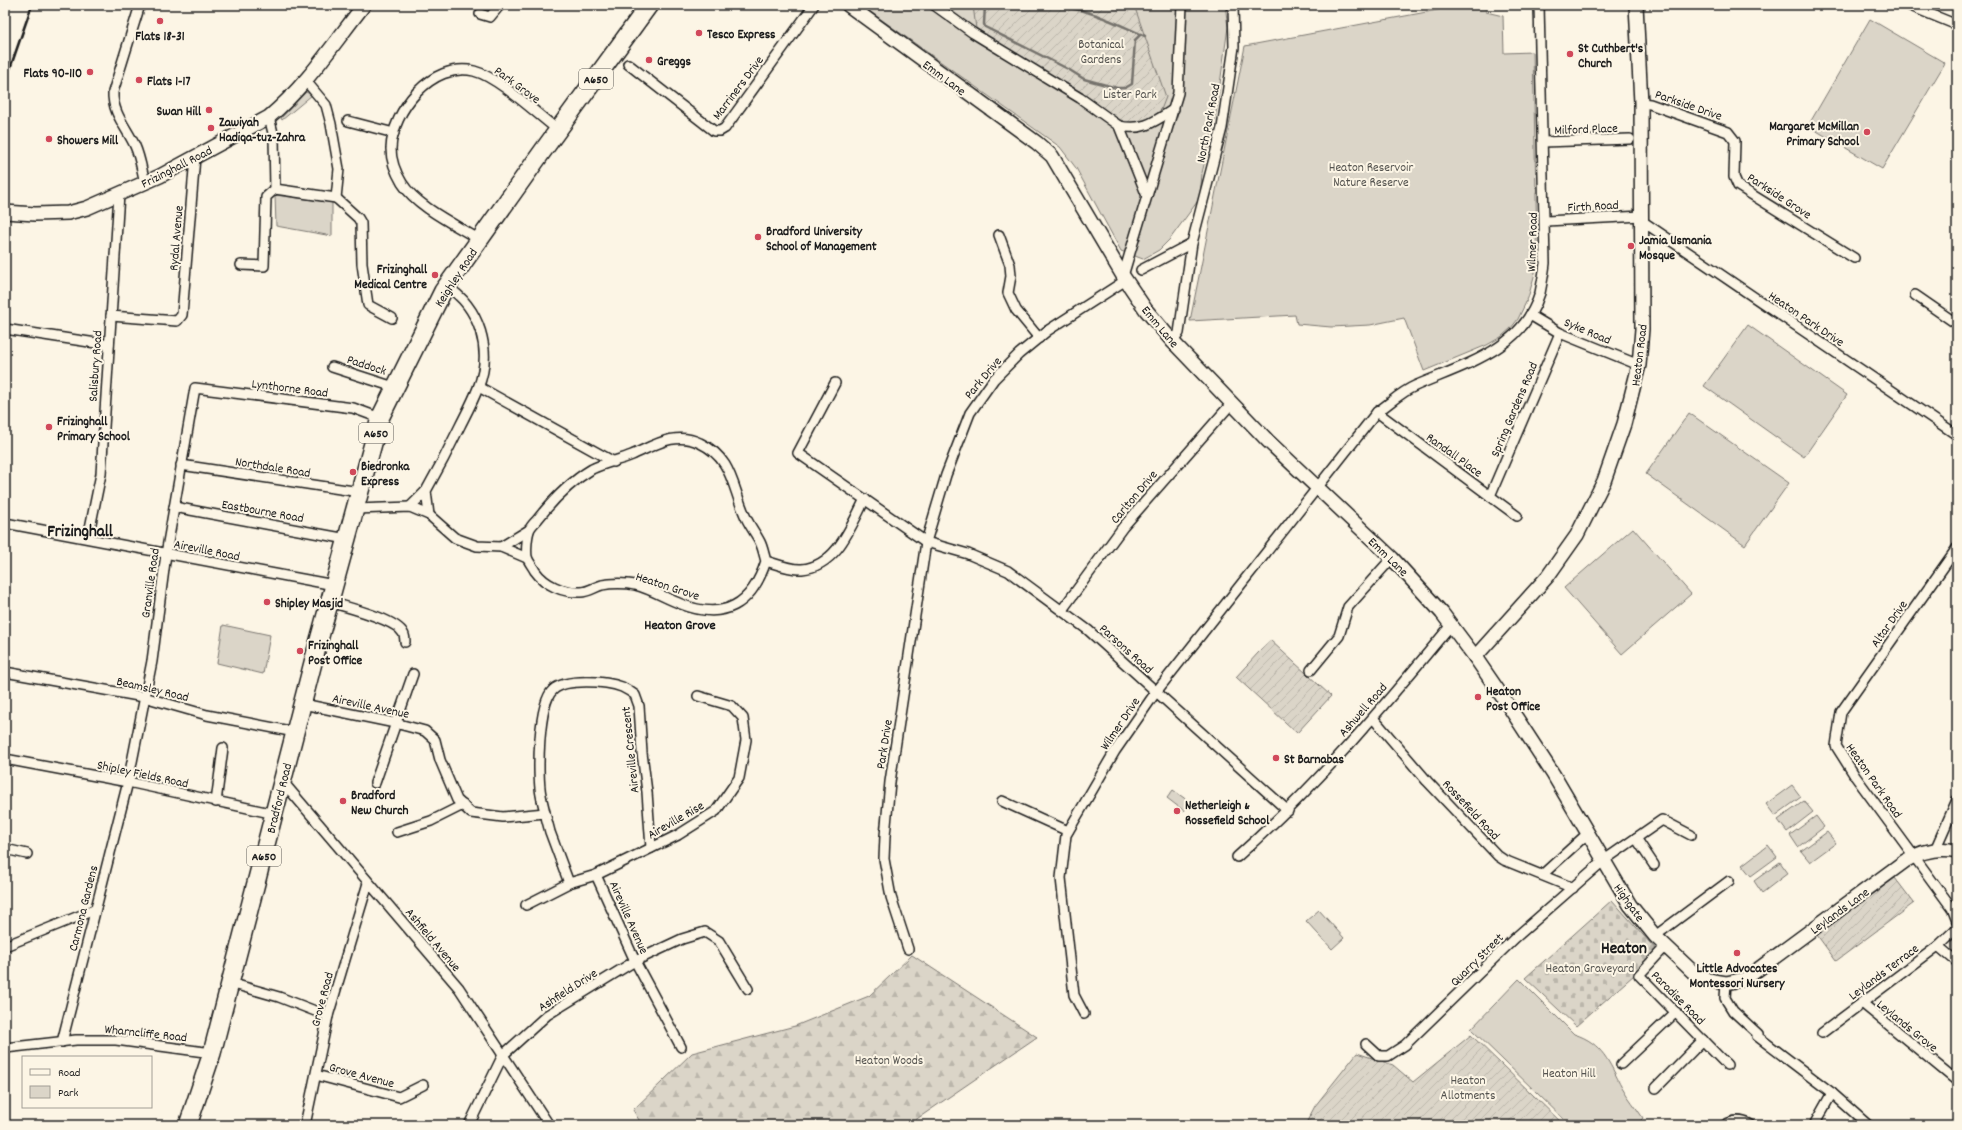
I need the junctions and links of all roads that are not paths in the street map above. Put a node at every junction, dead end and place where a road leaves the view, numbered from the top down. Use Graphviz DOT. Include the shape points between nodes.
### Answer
graph roads {
  1 [pos="140,5"];
  2 [pos="364,5"];
  3 [pos="500,5"];
  4 [pos="649,5"];
  5 [pos="814,5"];
  6 [pos="848,5"];
  7 [pos="934,5"];
  8 [pos="1182,5"];
  9 [pos="1233,5"];
  10 [pos="1539,5"];
  11 [pos="1636,5"];
  12 [pos="1908,5"];
  13 [pos="480,14"];
  14 [pos="1957,24"];
  15 [pos="628,64"];
  16 [pos="305,80"];
  17 [pos="1641,104"];
  18 [pos="1174,109"];
  19 [pos="269,117"];
  20 [pos="348,121"];
  21 [pos="1119,126"];
  22 [pos="558,130"];
  23 [pos="1728,132"];
  24 [pos="394,133"];
  25 [pos="1630,140"];
  26 [pos="1543,142"];
  27 [pos="195,157"];
  28 [pos="145,183"];
  29 [pos="275,189"];
  30 [pos="119,194"];
  31 [pos="1147,196"];
  32 [pos="336,198"];
  33 [pos="5,212"];
  34 [pos="1642,219"];
  35 [pos="1546,221"];
  36 [pos="999,235"];
  37 [pos="480,240"];
  38 [pos="1192,243"];
  39 [pos="1854,258"];
  40 [pos="241,265"];
  41 [pos="1141,270"];
  42 [pos="1124,278"];
  43 [pos="446,286"];
  44 [pos="1915,295"];
  45 [pos="1530,315"];
  46 [pos="111,316"];
  47 [pos="392,318"];
  48 [pos="1957,324"];
  49 [pos="6,332"];
  50 [pos="1560,333"];
  51 [pos="1039,338"];
  52 [pos="1173,342"];
  53 [pos="109,345"];
  54 [pos="1639,365"];
  55 [pos="332,367"];
  56 [pos="835,383"];
  57 [pos="394,387"];
  58 [pos="479,387"];
  59 [pos="195,388"];
  60 [pos="1231,404"];
  61 [pos="1377,412"];
  62 [pos="380,418"];
  63 [pos="1957,435"];
  64 [pos="614,462"];
  65 [pos="181,465"];
  66 [pos="1316,488"];
  67 [pos="426,491"];
  68 [pos="360,492"];
  69 [pos="1490,496"];
  70 [pos="865,499"];
  71 [pos="174,507"];
  72 [pos="410,507"];
  73 [pos="356,509"];
  74 [pos="430,515"];
  75 [pos="1518,516"];
  76 [pos="5,523"];
  77 [pos="529,530"];
  78 [pos="88,538"];
  79 [pos="347,539"];
  80 [pos="926,542"];
  81 [pos="500,547"];
  82 [pos="1957,548"];
  83 [pos="166,554"];
  84 [pos="527,558"];
  85 [pos="1392,558"];
  86 [pos="766,561"];
  87 [pos="334,585"];
  88 [pos="330,602"];
  89 [pos="1062,610"];
  90 [pos="1451,624"];
  91 [pos="405,642"];
  92 [pos="1475,656"];
  93 [pos="1311,670"];
  94 [pos="5,672"];
  95 [pos="413,674"];
  96 [pos="1156,692"];
  97 [pos="698,696"];
  98 [pos="144,697"];
  99 [pos="303,704"];
  100 [pos="1841,712"];
  101 [pos="1373,718"];
  102 [pos="395,723"];
  103 [pos="295,732"];
  104 [pos="223,748"];
  105 [pos="6,762"];
  106 [pos="128,782"];
  107 [pos="283,782"];
  108 [pos="375,783"];
  109 [pos="1957,800"];
  110 [pos="1002,801"];
  111 [pos="216,802"];
  112 [pos="462,805"];
  113 [pos="1288,811"];
  114 [pos="545,813"];
  115 [pos="274,814"];
  116 [pos="1068,831"];
  117 [pos="397,832"];
  118 [pos="1587,834"];
  119 [pos="1691,835"];
  120 [pos="1636,838"];
  121 [pos="650,848"];
  122 [pos="5,849"];
  123 [pos="1935,850"];
  124 [pos="1957,851"];
  125 [pos="27,854"];
  126 [pos="1914,856"];
  127 [pos="1237,857"];
  128 [pos="1603,862"];
  129 [pos="1654,865"];
  130 [pos="596,875"];
  131 [pos="1542,875"];
  132 [pos="1729,881"];
  133 [pos="368,882"];
  134 [pos="569,884"];
  135 [pos="1573,888"];
  136 [pos="526,905"];
  137 [pos="94,910"];
  138 [pos="1957,921"];
  139 [pos="1957,928"];
  140 [pos="1656,936"];
  141 [pos="5,946"];
  142 [pos="1938,946"];
  143 [pos="1665,947"];
  144 [pos="908,949"];
  145 [pos="635,961"];
  146 [pos="1957,962"];
  147 [pos="230,983"];
  148 [pos="1726,983"];
  149 [pos="748,989"];
  150 [pos="1862,1004"];
  151 [pos="1676,1012"];
  152 [pos="1084,1014"];
  153 [pos="328,1016"];
  154 [pos="1822,1033"];
  155 [pos="1703,1040"];
  156 [pos="62,1042"];
  157 [pos="1366,1044"];
  158 [pos="681,1047"];
  159 [pos="5,1048"];
  160 [pos="212,1053"];
  161 [pos="503,1055"];
  162 [pos="1621,1064"];
  163 [pos="1727,1065"];
  164 [pos="316,1075"];
  165 [pos="1957,1081"];
  166 [pos="424,1085"];
  167 [pos="1656,1088"];
  168 [pos="1832,1093"];
  169 [pos="188,1125"];
  170 [pos="306,1125"];
  171 [pos="469,1125"];
  172 [pos="549,1125"];
  173 [pos="1724,1125"];
  174 [pos="1751,1125"];
  175 [pos="1814,1125"];
  176 [pos="1868,1125"];
  1 -- 28 [label="street" via="112,101 116,113 136,147"];
  2 -- 16 [label="street, Frizinghall Road"];
  3 -- 13 [label="street" via="490,17"];
  4 -- 22 [label="highway, Keighley Road / A650"];
  5 -- 15 [label="street, Marriners Drive" via="725,128 720,131 714,130"];
  6 -- 42 [label="street, Emm Lane" via="1048,152 1063,172"];
  7 -- 21 [label="street" via="973,33 1080,98"];
  8 -- 18 [label="street" via="1179,84"];
  9 -- 38 [label="street, North Park Road" via="1234,47 1222,128"];
  10 -- 26 [label="street, Wilmer Road"];
  11 -- 17 [label="street, Heaton Road"];
  12 -- 14 [label="street"];
  16 -- 19 [label="street, Frizinghall Road"];
  16 -- 32 [label="street" via="326,105 331,124 339,169"];
  17 -- 23 [label="street, Parkside Drive" via="1650,104"];
  17 -- 34 [label="street, Heaton Road"];
  18 -- 21 [label="street" via="1140,128"];
  18 -- 31 [label="street"];
  19 -- 27 [label="street, Frizinghall Road"];
  19 -- 29 [label="street" via="274,137"];
  20 -- 24 [label="street"];
  21 -- 31 [label="street"];
  22 -- 24 [label="street, Park Grove" via="490,78 474,71 461,70 448,72 427,82 418,90 405,109"];
  22 -- 37 [label="highway, Keighley Road / A650"];
  23 -- 39 [label="street, Parkside Grove" via="1735,141 1734,177 1738,186"];
  24 -- 37 [label="street, Park Grove" via="392,160 402,184 423,205"];
  25 -- 26 [label="street, Milford Place"];
  26 -- 35 [label="street, Wilmer Road"];
  27 -- 28 [label="street, Frizinghall Road"];
  27 -- 46 [label="street, Rydal Avenue" via="182,314 177,321"];
  28 -- 30 [label="street, Frizinghall Road"];
  29 -- 32 [label="street"];
  29 -- 40 [label="street" via="266,197 264,266"];
  30 -- 33 [label="street, Frizinghall Road" via="68,213"];
  30 -- 46 [label="street, Salisbury Road"];
  31 -- 42 [label="street"];
  32 -- 47 [label="street" via="361,223 362,264 368,305"];
  34 -- 35 [label="street, Firth Road"];
  34 -- 54 [label="street, Heaton Road" via="1642,329"];
  34 -- 63 [label="street, Heaton Park Drive"];
  35 -- 45 [label="street, Wilmer Road" via="1546,263 1539,293"];
  36 -- 51 [label="street" via="1010,265 1008,293 1016,310"];
  37 -- 43 [label="highway, Keighley Road / A650"];
  38 -- 41 [label="street"];
  38 -- 52 [label="street" via="1179,333"];
  42 -- 51 [label="street, Park Drive"];
  42 -- 52 [label="street, Emm Lane"];
  43 -- 57 [label="highway, Keighley Road / A650"];
  43 -- 58 [label="street" via="466,301 482,337 484,360"];
  44 -- 48 [label="street"];
  45 -- 50 [label="street, Syke Road"];
  45 -- 61 [label="street, Wilmer Road" via="1521,328 1503,345 1441,377 1413,387"];
  46 -- 53 [label="street, Salisbury Road"];
  49 -- 53 [label="street"];
  50 -- 54 [label="street, Syke Road"];
  50 -- 69 [label="street, Spring Gardens Road"];
  51 -- 80 [label="street, Park Drive" via="994,379 970,413 946,476"];
  52 -- 60 [label="street, Emm Lane"];
  53 -- 78 [label="street, Salisbury Road" via="101,474"];
  54 -- 92 [label="street, Heaton Road" via="1626,418 1604,481 1577,535 1548,576"];
  55 -- 57 [label="street, Paddock"];
  56 -- 70 [label="street" via="798,452"];
  57 -- 62 [label="highway, Keighley Road / A650"];
  58 -- 64 [label="street"];
  58 -- 67 [label="street"];
  59 -- 62 [label="street, Lynthorne Road" via="334,406"];
  59 -- 65 [label="street, Granville Road"];
  60 -- 66 [label="street, Emm Lane"];
  60 -- 89 [label="street, Carlton Drive" via="1123,527"];
  61 -- 66 [label="street, Wilmer Road"];
  61 -- 69 [label="street, Randall Place"];
  62 -- 68 [label="highway, Keighley Road / A650"];
  64 -- 77 [label="street" via="593,468 568,486"];
  64 -- 86 [label="street" via="663,441 678,438 702,444 723,462 732,476 742,509 760,542"];
  65 -- 68 [label="street, Northdale Road"];
  65 -- 71 [label="street, Granville Road"];
  66 -- 85 [label="street, Emm Lane"];
  66 -- 96 [label="street, Wilmer Drive"];
  67 -- 72 [label="street"];
  67 -- 74 [label="street"];
  68 -- 73 [label="highway, Keighley Road / A650"];
  69 -- 75 [label="street, Randall Place"];
  70 -- 80 [label="street"];
  70 -- 86 [label="street" via="841,544 826,560 801,570"];
  71 -- 79 [label="street, Eastbourne Road"];
  71 -- 83 [label="street, Granville Road"];
  72 -- 73 [label="street"];
  72 -- 74 [label="street"];
  73 -- 79 [label="highway, Keighley Road / A650"];
  74 -- 81 [label="street" via="455,538 477,546"];
  76 -- 78 [label="street, Aireville Road"];
  77 -- 81 [label="street"];
  77 -- 84 [label="street"];
  78 -- 83 [label="street, Aireville Road"];
  79 -- 87 [label="highway, Keighley Road / A650"];
  80 -- 89 [label="street, Parsons Road" via="968,554 1008,571"];
  80 -- 144 [label="street, Park Drive" via="890,782 884,859 891,897"];
  81 -- 84 [label="street"];
  82 -- 100 [label="street, Altar Drive"];
  83 -- 87 [label="street, Aireville Road"];
  83 -- 98 [label="street, Granville Road" via="152,661"];
  84 -- 86 [label="street, Heaton Grove" via="541,580 561,590 582,593 603,584 634,585 708,612 740,602 752,591"];
  85 -- 90 [label="street, Emm Lane" via="1429,596"];
  85 -- 93 [label="street" via="1348,607 1339,636"];
  87 -- 88 [label="highway, Bradford Road / A650"];
  88 -- 91 [label="street" via="397,626 404,634"];
  88 -- 99 [label="highway, Bradford Road / A650"];
  89 -- 96 [label="street, Parsons Road" via="1088,630"];
  90 -- 92 [label="street, Emm Lane"];
  90 -- 101 [label="street, Ashwell Road"];
  92 -- 118 [label="street, Highgate" via="1553,774"];
  94 -- 98 [label="street, Beamsley Road"];
  95 -- 102 [label="street"];
  96 -- 113 [label="street, Parsons Road"];
  96 -- 116 [label="street, Wilmer Drive" via="1115,751"];
  97 -- 121 [label="street, Aireville Rise" via="732,706 743,718 746,740 739,778 716,811 678,835"];
  98 -- 103 [label="street, Beamsley Road" via="207,715"];
  98 -- 106 [label="street, Granville Road"];
  99 -- 102 [label="street, Aireville Avenue"];
  99 -- 103 [label="highway, Bradford Road / A650"];
  100 -- 126 [label="street, Heaton Park Road" via="1836,746"];
  101 -- 113 [label="street, Ashwell Road"];
  101 -- 131 [label="street, Rossefield Road" via="1427,781 1498,856"];
  102 -- 108 [label="street"];
  102 -- 112 [label="street, Aireville Avenue" via="425,731 435,740 440,760 457,800"];
  103 -- 107 [label="highway, Bradford Road / A650"];
  104 -- 111 [label="street"];
  105 -- 106 [label="street, Shipley Fields Road"];
  106 -- 111 [label="street, Shipley Fields Road"];
  106 -- 137 [label="street, Carmona Gardens"];
  107 -- 115 [label="highway, Bradford Road / A650"];
  107 -- 133 [label="street, Ashfield Avenue"];
  109 -- 123 [label="street"];
  110 -- 116 [label="street"];
  111 -- 115 [label="street, Shipley Fields Road"];
  112 -- 114 [label="street" via="471,813 503,818"];
  112 -- 117 [label="street" via="432,821"];
  113 -- 127 [label="street, Ashwell Road"];
  114 -- 121 [label="street, Aireville Crescent" via="540,794 544,704 553,690 565,684 589,682 621,687 635,695 639,706 648,792"];
  114 -- 134 [label="street"];
  115 -- 147 [label="highway, Bradford Road / A650"];
  116 -- 152 [label="street, Wilmer Drive" via="1061,878 1074,995"];
  118 -- 128 [label="street, Highgate"];
  118 -- 131 [label="street"];
  119 -- 120 [label="street, Quarry Street" via="1662,820"];
  120 -- 128 [label="street, Quarry Street"];
  120 -- 129 [label="street"];
  121 -- 130 [label="street, Aireville Rise"];
  122 -- 125 [label="street"];
  123 -- 124 [label="street, Leylands Lane"];
  123 -- 126 [label="street, Leylands Lane"];
  126 -- 138 [label="street" via="1952,908"];
  126 -- 148 [label="street, Leylands Lane" via="1745,978"];
  128 -- 135 [label="street, Quarry Street"];
  128 -- 140 [label="street, Highgate" via="1630,905"];
  130 -- 134 [label="street, Aireville Avenue"];
  130 -- 145 [label="street, Aireville Avenue"];
  131 -- 135 [label="street, Rossefield Road"];
  132 -- 140 [label="street"];
  133 -- 153 [label="street, Grove Road"];
  133 -- 161 [label="street, Ashfield Avenue" via="458,988"];
  134 -- 136 [label="street, Aireville Avenue"];
  135 -- 157 [label="street, Quarry Street" via="1515,938 1405,1045 1388,1056 1379,1056"];
  137 -- 141 [label="street"];
  137 -- 156 [label="street, Carmona Gardens"];
  139 -- 142 [label="street, Leylands Terrace"];
  140 -- 143 [label="street, Highgate"];
  142 -- 146 [label="street"];
  142 -- 150 [label="street, Leylands Terrace"];
  143 -- 148 [label="street, Highgate" via="1693,972 1708,980"];
  143 -- 151 [label="street, Paradise Road" via="1639,975"];
  145 -- 149 [label="street, Ashfield Drive" via="682,939 705,932 719,941"];
  145 -- 158 [label="street, Aireville Avenue"];
  145 -- 161 [label="street, Ashfield Drive" via="547,1015"];
  147 -- 153 [label="street" via="279,997"];
  147 -- 160 [label="highway, Bradford Road / A650"];
  148 -- 168 [label="street" via="1725,998 1733,1011 1758,1036"];
  150 -- 154 [label="street, Leylands Terrace"];
  150 -- 165 [label="street, Leylands Grove"];
  151 -- 155 [label="street, Paradise Road"];
  151 -- 162 [label="street"];
  153 -- 164 [label="street, Grove Road"];
  155 -- 163 [label="street, Paradise Road"];
  155 -- 167 [label="street"];
  156 -- 159 [label="street, Wharncliffe Road"];
  156 -- 160 [label="street, Wharncliffe Road" via="116,1040"];
  160 -- 169 [label="highway, Bradford Road / A650"];
  161 -- 171 [label="street, Ashfield Drive"];
  161 -- 172 [label="street, Ashfield Avenue"];
  164 -- 166 [label="street, Grove Avenue" via="399,1097"];
  164 -- 170 [label="street, Grove Road"];
  168 -- 175 [label="street"];
  168 -- 176 [label="street"];
  173 -- 174 [label="street" via="1732,1121"];
}
